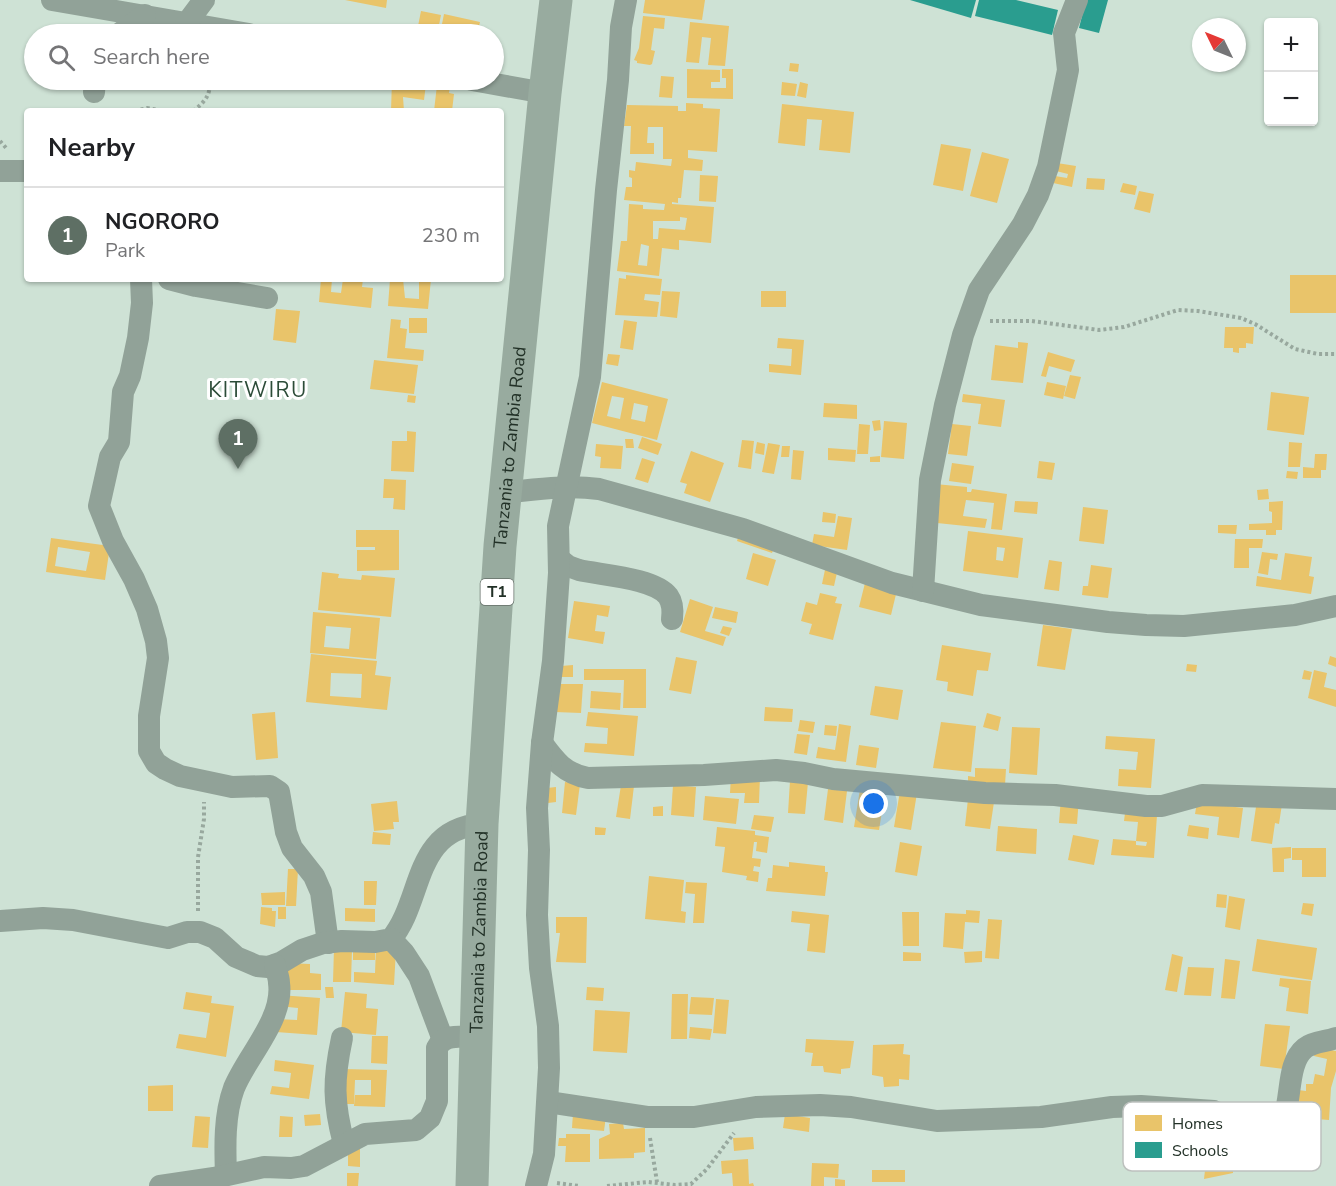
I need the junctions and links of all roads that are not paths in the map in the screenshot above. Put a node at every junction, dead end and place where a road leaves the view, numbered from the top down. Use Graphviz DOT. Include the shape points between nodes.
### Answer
graph roads {
  1 [pos="52,0"];
  2 [pos="204,0"];
  3 [pos="556,0"];
  4 [pos="626,0"];
  5 [pos="1077,0"];
  6 [pos="145,15"];
  7 [pos="133,24"];
  8 [pos="186,24"];
  9 [pos="504,86"];
  10 [pos="545,93"];
  11 [pos="0,171"];
  12 [pos="24,171"];
  13 [pos="141,282"];
  14 [pos="181,282"];
  15 [pos="267,298"];
  16 [pos="566,489"];
  17 [pos="504,493"];
  18 [pos="559,559"];
  19 [pos="923,591"];
  20 [pos="1336,606"];
  21 [pos="672,619"];
  22 [pos="542,743"];
  23 [pos="1336,799"];
  24 [pos="482,824"];
  25 [pos="0,921"];
  26 [pos="391,939"];
  27 [pos="328,943"];
  28 [pos="275,965"];
  29 [pos="342,1038"];
  30 [pos="477,1038"];
  31 [pos="1336,1038"];
  32 [pos="443,1040"];
  33 [pos="548,1102"];
  34 [pos="1286,1102"];
  35 [pos="1123,1107"];
  36 [pos="344,1144"];
  37 [pos="218,1180"];
  38 [pos="160,1186"];
  39 [pos="472,1186"];
  40 [pos="536,1186"];
  1 -- 6 [label="street"];
  2 -- 8 [label="street"];
  3 -- 10 [label="highway, Tanzania to Zambia Road / T1"];
  4 -- 16 [label="street" via="590,377"];
  5 -- 19 [label="street" via="1064,33 1068,70 1048,167 1023,224 979,290 966,324 930,480"];
  6 -- 7 [label="street"];
  6 -- 8 [label="street"];
  9 -- 10 [label="street"];
  10 -- 17 [label="highway, Tanzania to Zambia Road / T1"];
  11 -- 12 [label="street"];
  13 -- 27 [label="street" via="138,338 123,392 120,433 108,463 99,510 147,609 156,641 158,658 148,716 149,751 156,763 180,776 232,787 270,786 278,791 292,848 321,892"];
  14 -- 15 [label="street"];
  16 -- 17 [label="street"];
  16 -- 18 [label="street" via="558,526"];
  16 -- 19 [label="street" via="599,489 743,529"];
  17 -- 24 [label="highway, Tanzania to Zambia Road / T1"];
  18 -- 21 [label="street" via="579,570 656,586 670,598"];
  18 -- 22 [label="street" via="553,661"];
  19 -- 20 [label="street" via="991,607 1146,626 1295,615"];
  22 -- 23 [label="street" via="562,767 588,778 776,770 833,779 1055,795 1146,806 1162,806 1202,795"];
  22 -- 33 [label="street" via="537,905 548,1026"];
  24 -- 26 [label="street" via="447,836 431,852"];
  24 -- 30 [label="highway, Tanzania to Zambia Road / T1"];
  25 -- 28 [label="street" via="74,920 168,938 196,932 210,935 247,962"];
  26 -- 27 [label="street"];
  26 -- 32 [label="street" via="419,976"];
  27 -- 28 [label="street" via="302,950"];
  28 -- 37 [label="street" via="280,984 276,1007 234,1089"];
  29 -- 36 [label="street" via="335,1086"];
  30 -- 32 [label="street"];
  30 -- 39 [label="highway, Tanzania to Zambia Road / T1"];
  31 -- 34 [label="street" via="1318,1042 1299,1055"];
  32 -- 36 [label="street" via="437,1048 437,1101 424,1125 411,1132 365,1134"];
  33 -- 35 [label="street" via="647,1117 694,1117 783,1105 840,1106 937,1121 1041,1117"];
  33 -- 40 [label="street" via="544,1154"];
  36 -- 37 [label="street" via="304,1167 264,1167"];
  37 -- 38 [label="street"];
}
